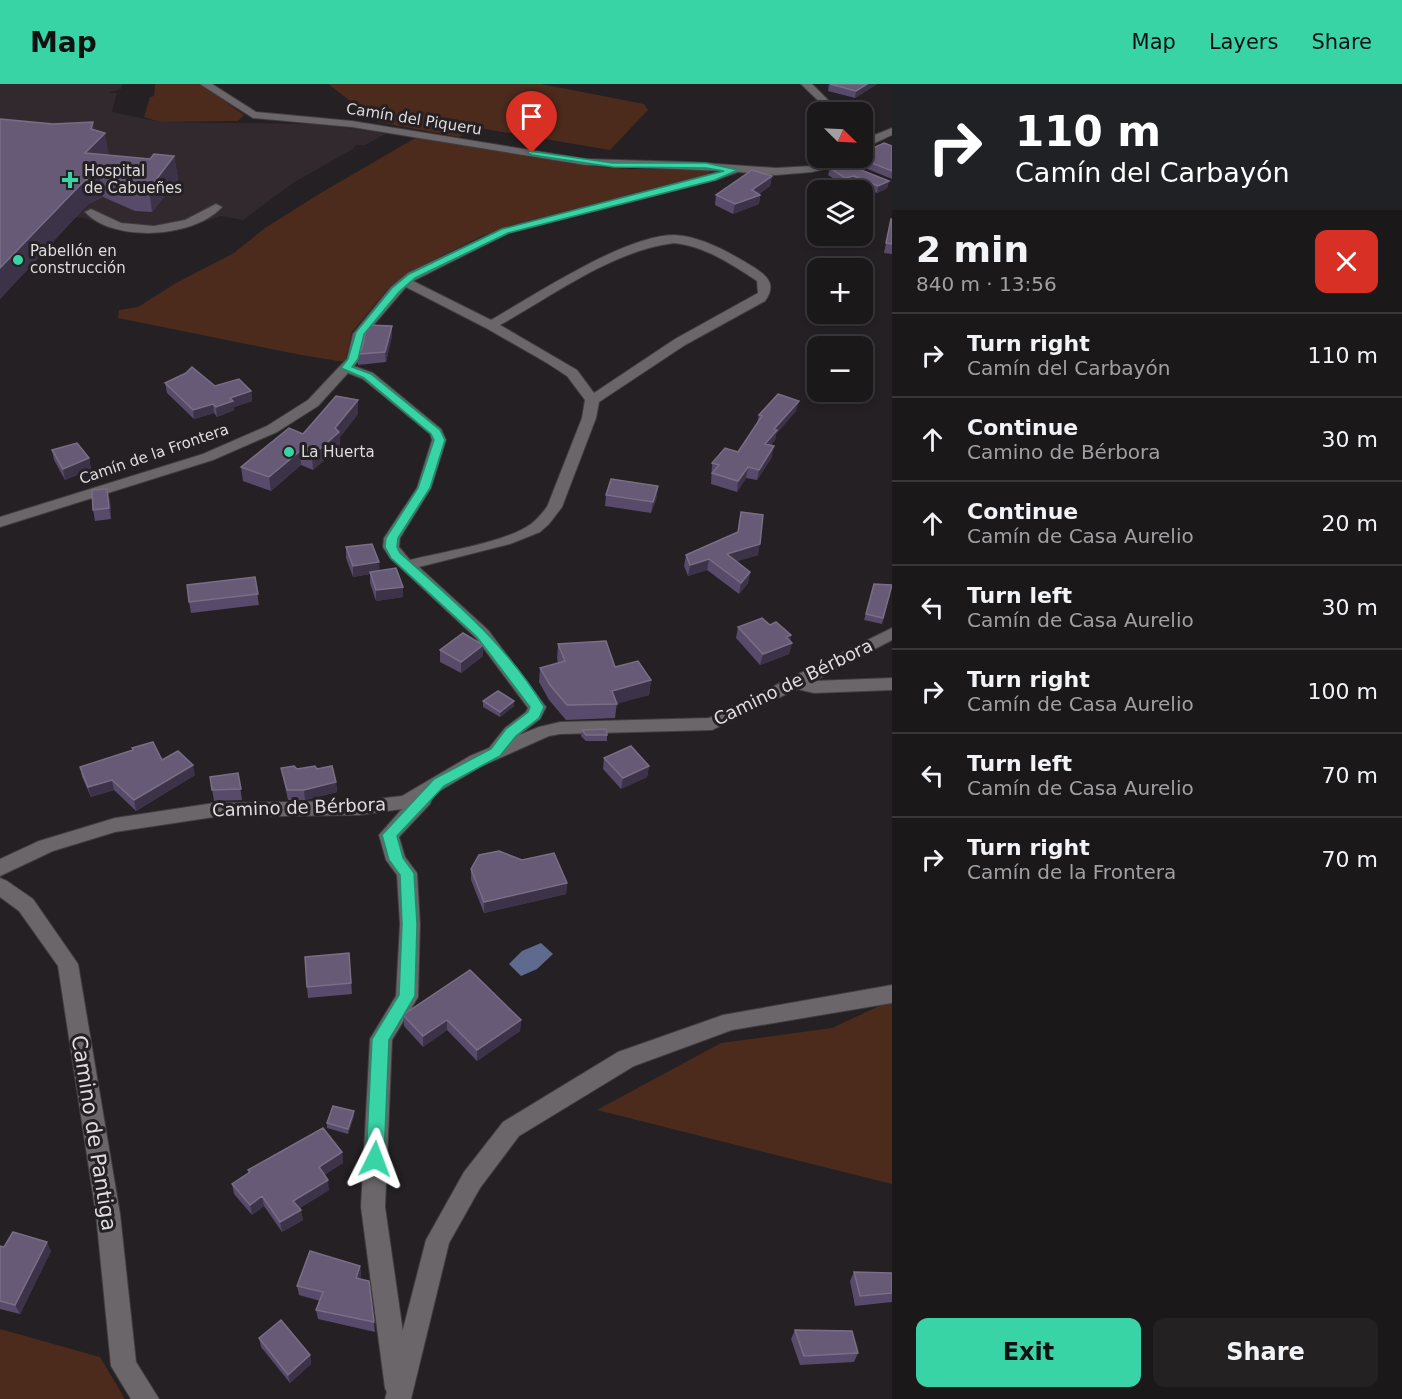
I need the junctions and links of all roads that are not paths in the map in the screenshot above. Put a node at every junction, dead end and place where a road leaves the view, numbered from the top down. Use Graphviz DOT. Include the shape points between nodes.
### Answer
graph roads {
  1 [pos="205,84"];
  2 [pos="806,84"];
  3 [pos="825,102"];
  4 [pos="892,131"];
  5 [pos="873,137"];
  6 [pos="815,168"];
  7 [pos="734,170"];
  8 [pos="216,207"];
  9 [pos="91,212"];
  10 [pos="405,282"];
  11 [pos="491,325"];
  12 [pos="346,368"];
  13 [pos="592,400"];
  14 [pos="0,522"];
  15 [pos="409,565"];
  16 [pos="892,633"];
  17 [pos="796,683"];
  18 [pos="892,684"];
  19 [pos="495,752"];
  20 [pos="439,783"];
  21 [pos="0,868"];
  22 [pos="0,886"];
  23 [pos="892,994"];
  24 [pos="398,1396"];
  25 [pos="146,1399"];
  1 -- 7 [label="street, Camín del Piqueru" via="246,112 262,116 352,124 595,163"];
  2 -- 3 [label="street"];
  4 -- 5 [label="street"];
  6 -- 7 [label="street, Camín del Piqueru"];
  7 -- 10 [label="street, Camín de la Frontera" via="505,231"];
  8 -- 9 [label="street" via="199,220 154,228 108,224"];
  10 -- 11 [label="street"];
  10 -- 12 [label="street, Camín de la Frontera" via="359,334 353,359"];
  11 -- 13 [label="street" via="572,373"];
  11 -- 13 [label="street" via="599,266 664,239 696,243 761,278 766,285 761,298 680,342"];
  12 -- 14 [label="street, Camín de la Frontera" via="313,403 272,429 208,457"];
  12 -- 15 [label="street" via="368,376 436,432 439,440 424,488 392,538 391,547 396,555"];
  13 -- 15 [label="street" via="589,418 559,495 544,521 535,529 505,541"];
  15 -- 19 [label="street" via="482,634 537,707 534,715 511,732"];
  16 -- 17 [label="street, Camino de Bérbora"];
  17 -- 18 [label="street" via="814,687"];
  17 -- 19 [label="street, Camino de Bérbora" via="712,724 560,728"];
  19 -- 20 [label="street, Camino de Bérbora"];
  20 -- 21 [label="street, Camino de Bérbora" via="406,802 359,808 214,810 115,825 46,846"];
  20 -- 24 [label="street" via="389,835 396,860 407,873 407,996 381,1039 373,1207"];
  22 -- 25 [label="street, Camino de Pantiga" via="26,905 68,964 108,1214 124,1366"];
  23 -- 24 [label="street" via="731,1021 626,1059 511,1129 472,1180 438,1240"];
}
